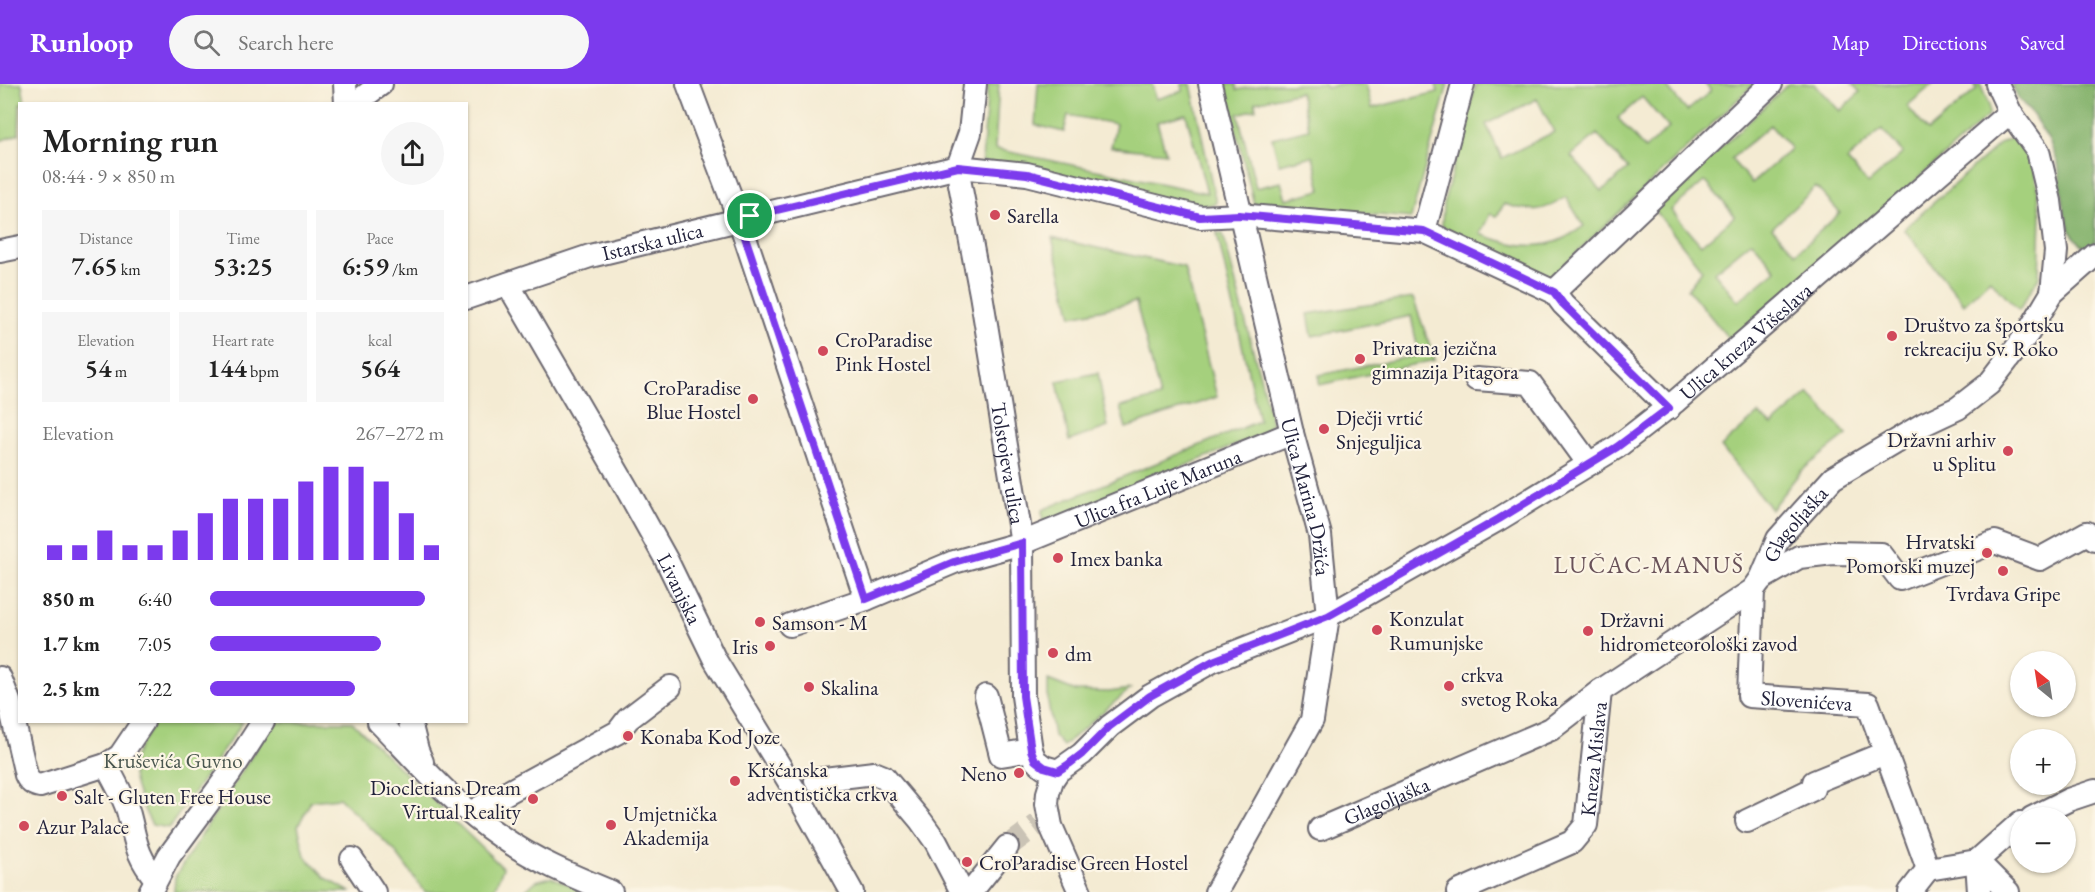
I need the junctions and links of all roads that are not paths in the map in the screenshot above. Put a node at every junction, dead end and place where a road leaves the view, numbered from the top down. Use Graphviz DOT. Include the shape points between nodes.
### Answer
graph roads {
  1 [pos="345,84"];
  2 [pos="688,84"];
  3 [pos="975,84"];
  4 [pos="1210,84"];
  5 [pos="1462,84"];
  6 [pos="1771,84"];
  7 [pos="1997,84"];
  8 [pos="362,96"];
  9 [pos="2010,112"];
  10 [pos="958,167"];
  11 [pos="1239,215"];
  12 [pos="739,219"];
  13 [pos="1424,231"];
  14 [pos="18,247"];
  15 [pos="0,251"];
  16 [pos="2056,251"];
  17 [pos="2095,255"];
  18 [pos="508,284"];
  19 [pos="1554,292"];
  20 [pos="2052,293"];
  21 [pos="468,297"];
  22 [pos="1476,379"];
  23 [pos="1669,408"];
  24 [pos="1292,433"];
  25 [pos="1589,464"];
  26 [pos="2095,539"];
  27 [pos="1022,543"];
  28 [pos="1757,584"];
  29 [pos="866,599"];
  30 [pos="1328,616"];
  31 [pos="790,625"];
  32 [pos="1,679"];
  33 [pos="670,687"];
  34 [pos="1600,691"];
  35 [pos="986,696"];
  36 [pos="142,723"];
  37 [pos="262,723"];
  38 [pos="380,723"];
  39 [pos="410,723"];
  40 [pos="1031,750"];
  41 [pos="1885,753"];
  42 [pos="105,765"];
  43 [pos="425,769"];
  44 [pos="1058,771"];
  45 [pos="816,780"];
  46 [pos="2095,791"];
  47 [pos="2054,807"];
  48 [pos="470,813"];
  49 [pos="1747,821"];
  50 [pos="1320,829"];
  51 [pos="2010,832"];
  52 [pos="1007,847"];
  53 [pos="352,859"];
  54 [pos="1977,861"];
  55 [pos="1928,869"];
  56 [pos="153,886"];
  57 [pos="374,892"];
  58 [pos="611,892"];
  59 [pos="852,892"];
  60 [pos="962,892"];
  61 [pos="971,892"];
  62 [pos="1080,892"];
  63 [pos="1217,892"];
  64 [pos="1458,892"];
  65 [pos="1910,892"];
  66 [pos="1979,892"];
  67 [pos="2008,892"];
  1 -- 8 [label="street"];
  2 -- 12 [label="street"];
  3 -- 10 [label="street, Tolstojeva ulica" via="970,133"];
  4 -- 11 [label="street, Ulica Marina Držića"];
  5 -- 13 [label="street"];
  6 -- 19 [label="street"];
  7 -- 9 [label="street, Glagoljaška"];
  9 -- 16 [label="street, Glagoljaška" via="2038,151"];
  9 -- 23 [label="street, Ulica kneza Višeslava"];
  10 -- 11 [label="street, Istarska ulica" via="1027,174 1200,217"];
  10 -- 12 [label="street, Istarska ulica"];
  10 -- 27 [label="street, Tolstojeva ulica"];
  11 -- 13 [label="street, Istarska ulica"];
  11 -- 24 [label="street, Ulica Marina Držića"];
  12 -- 18 [label="street, Istarska ulica" via="590,255"];
  12 -- 29 [label="street"];
  13 -- 19 [label="street, Istarska ulica"];
  14 -- 15 [label="street"];
  16 -- 17 [label="street" via="2079,257"];
  16 -- 20 [label="street, Glagoljaška"];
  17 -- 20 [label="street"];
  18 -- 21 [label="street, Istarska ulica"];
  18 -- 59 [label="street, Livanjska" via="667,561 715,660"];
  19 -- 23 [label="street, Istarska ulica"];
  20 -- 28 [label="street, Glagoljaška" via="2028,333 1989,384 1959,408 1924,424 1833,478 1778,539"];
  22 -- 25 [label="street" via="1530,383"];
  23 -- 25 [label="street, Ulica kneza Višeslava"];
  24 -- 27 [label="street, Ulica fra Luje Maruna"];
  24 -- 30 [label="street, Ulica Marina Držića" via="1320,535"];
  25 -- 30 [label="street, Ulica kneza Višeslava"];
  26 -- 28 [label="street" via="2087,533 2040,559 1995,542 1900,579 1881,554 1798,557"];
  27 -- 29 [label="street, Ulica fra Luje Maruna" via="954,562"];
  27 -- 40 [label="street, Tolstojeva ulica" via="1023,696"];
  28 -- 34 [label="street, Glagoljaška"];
  28 -- 41 [label="street, Slovenićeva" via="1749,696 1868,704"];
  29 -- 31 [label="street, Ulica fra Luje Maruna"];
  30 -- 44 [label="street, Ulica kneza Višeslava" via="1213,661 1182,678 1131,710"];
  30 -- 63 [label="street, Ulica Marina Držića" via="1312,720"];
  32 -- 42 [label="street" via="31,783 40,786"];
  33 -- 48 [label="street" via="628,719 618,732"];
  34 -- 50 [label="street, Glagoljaška" via="1551,729"];
  34 -- 64 [label="street, Kneza Mislava" via="1586,825 1572,842"];
  35 -- 40 [label="street" via="1001,755"];
  36 -- 42 [label="street" via="120,756"];
  37 -- 56 [label="street" via="169,856"];
  38 -- 43 [label="street"];
  39 -- 43 [label="street"];
  40 -- 44 [label="street" via="1035,760"];
  41 -- 49 [label="street" via="1814,782 1813,789"];
  41 -- 55 [label="street, Slovenićeva"];
  42 -- 56 [label="street" via="123,796 134,839"];
  43 -- 48 [label="street"];
  44 -- 62 [label="street" via="1048,792 1044,820"];
  45 -- 60 [label="street" via="874,773 884,777 936,842"];
  46 -- 47 [label="street"];
  48 -- 58 [label="street" via="525,853"];
  51 -- 54 [label="street"];
  52 -- 61 [label="street"];
  53 -- 57 [label="street"];
  54 -- 55 [label="street"];
  54 -- 66 [label="street"];
  54 -- 67 [label="street"];
  55 -- 65 [label="street"];
}
